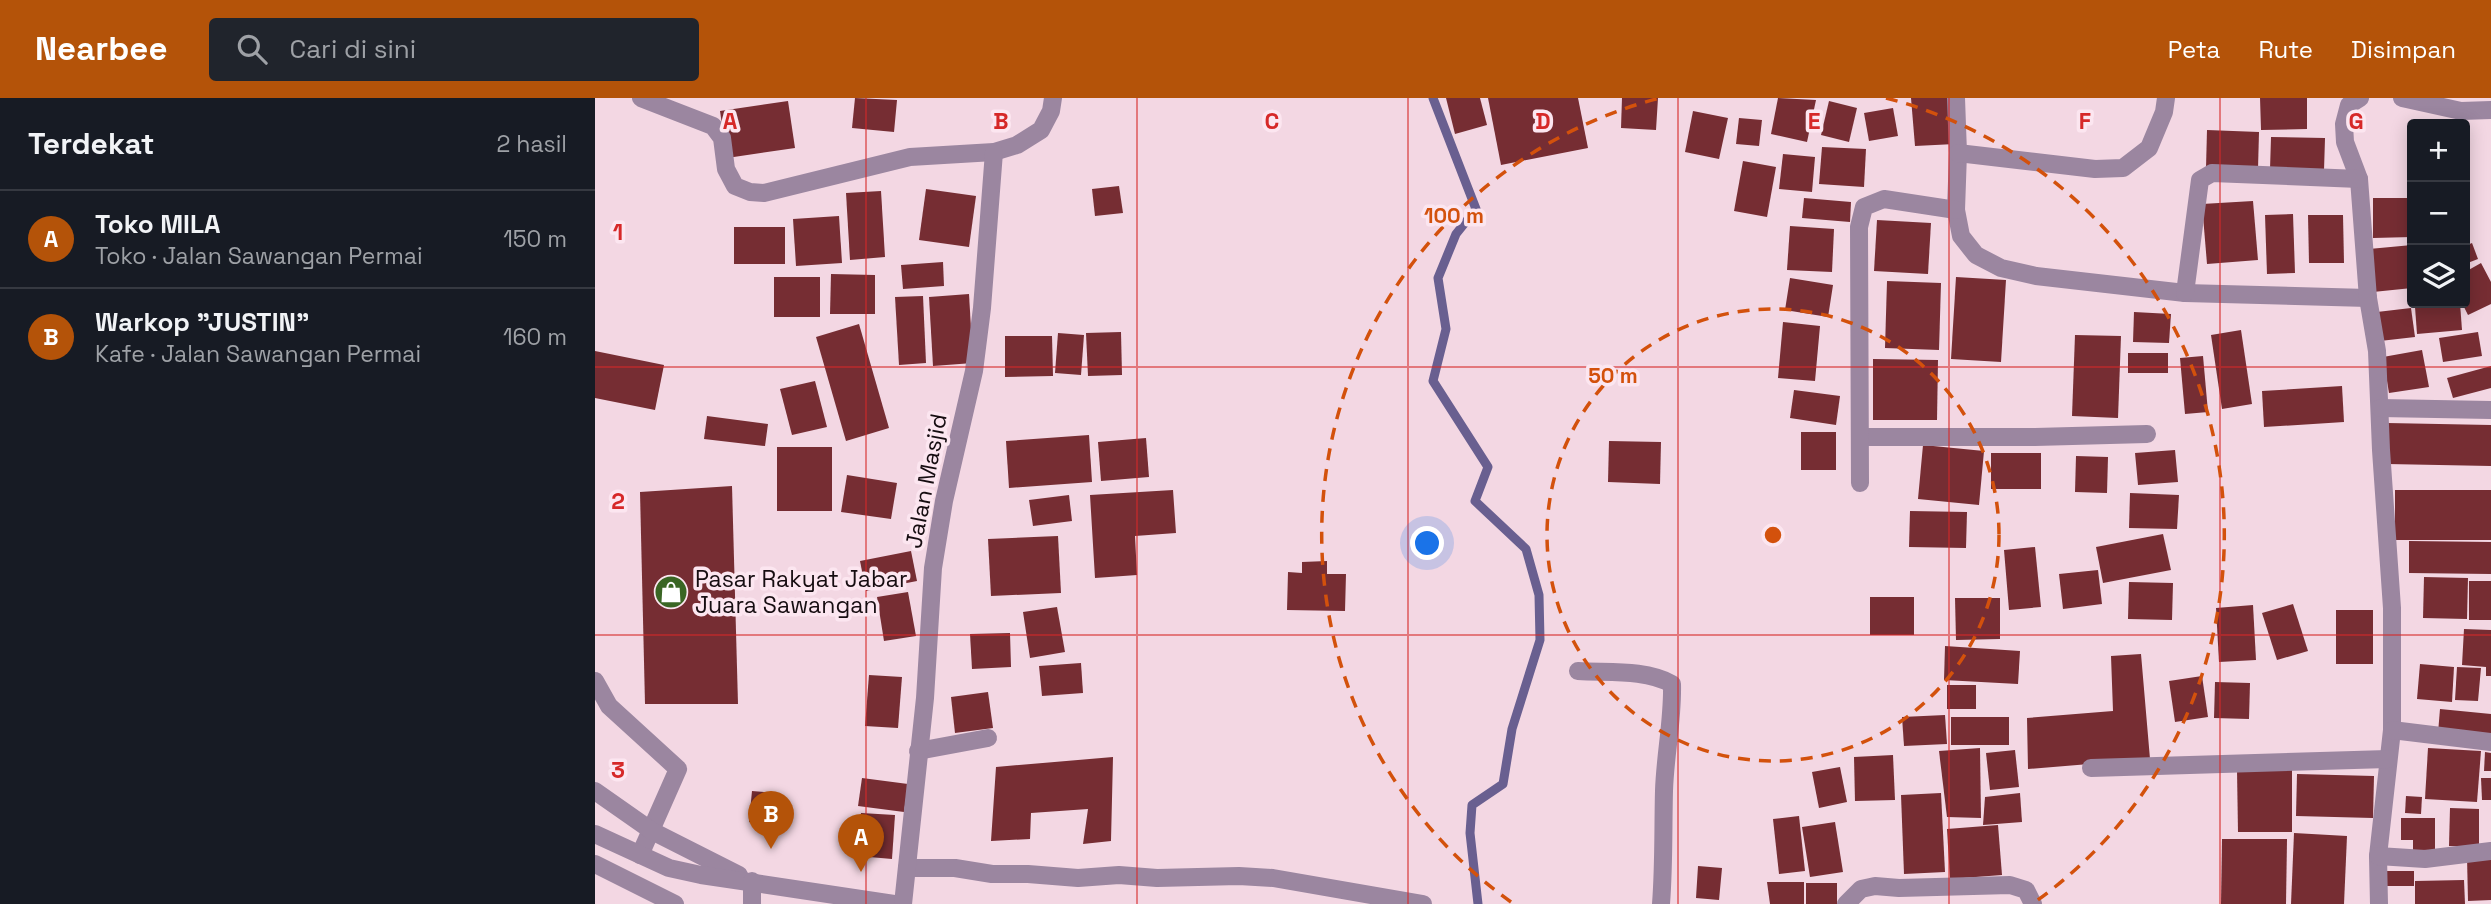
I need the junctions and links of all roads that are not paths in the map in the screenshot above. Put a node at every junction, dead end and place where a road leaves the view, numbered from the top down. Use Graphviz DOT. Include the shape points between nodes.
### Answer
graph roads {
  1 [pos="641,98"];
  2 [pos="1053,98"];
  3 [pos="1956,98"];
  4 [pos="2166,98"];
  5 [pos="2360,98"];
  6 [pos="2402,98"];
  7 [pos="2491,110"];
  8 [pos="994,152"];
  9 [pos="1958,153"];
  10 [pos="2358,179"];
  11 [pos="1956,210"];
  12 [pos="2185,293"];
  13 [pos="2368,298"];
  14 [pos="2381,408"];
  15 [pos="2491,410"];
  16 [pos="2147,434"];
  17 [pos="1860,437"];
  18 [pos="1860,483"];
  19 [pos="1578,671"];
  20 [pos="595,681"];
  21 [pos="2392,730"];
  22 [pos="988,738"];
  23 [pos="2491,742"];
  24 [pos="918,751"];
  25 [pos="2388,759"];
  26 [pos="2091,768"];
  27 [pos="595,790"];
  28 [pos="652,831"];
  29 [pos="595,834"];
  30 [pos="2491,851"];
  31 [pos="640,855"];
  32 [pos="2378,856"];
  33 [pos="595,864"];
  34 [pos="907,867"];
  35 [pos="752,881"];
  36 [pos="675,904"];
  37 [pos="752,904"];
  38 [pos="894,904"];
  39 [pos="903,904"];
  40 [pos="1423,904"];
  41 [pos="1661,904"];
  42 [pos="1846,904"];
  43 [pos="2033,904"];
  44 [pos="2379,904"];
  1 -- 8 [label="street" via="713,125 722,138 726,169 735,186 750,192 764,193 910,157"];
  2 -- 8 [label="street" via="1041,130"];
  3 -- 9 [label="street"];
  4 -- 9 [label="street" via="2149,148 2123,168 2095,169"];
  5 -- 10 [label="street" via="2349,105 2344,124 2344,142"];
  6 -- 7 [label="street" via="2461,111"];
  8 -- 24 [label="street, Jalan Masjid" via="974,371 933,568"];
  9 -- 11 [label="street"];
  10 -- 12 [label="street" via="2212,173 2200,180"];
  10 -- 13 [label="street"];
  11 -- 12 [label="street" via="1961,236 1976,255 2001,268"];
  11 -- 17 [label="street" via="1884,199 1864,207 1859,227"];
  12 -- 13 [label="street"];
  13 -- 14 [label="street" via="2378,351"];
  14 -- 15 [label="street"];
  14 -- 21 [label="street" via="2392,608"];
  16 -- 17 [label="street"];
  17 -- 18 [label="street"];
  19 -- 41 [label="street" via="1647,676 1672,684"];
  20 -- 28 [label="street" via="609,706 678,769"];
  21 -- 23 [label="street"];
  21 -- 25 [label="street"];
  22 -- 24 [label="street"];
  24 -- 34 [label="street, Jalan Masjid"];
  25 -- 26 [label="street"];
  25 -- 32 [label="street"];
  27 -- 28 [label="street"];
  28 -- 31 [label="street"];
  28 -- 35 [label="street"];
  29 -- 31 [label="street"];
  30 -- 32 [label="street" via="2425,859"];
  31 -- 35 [label="street" via="680,870"];
  32 -- 44 [label="street"];
  33 -- 36 [label="street"];
  34 -- 39 [label="street, Jalan Masjid"];
  34 -- 40 [label="street" via="1078,878 1250,877"];
  35 -- 37 [label="street"];
  35 -- 38 [label="street"];
  42 -- 43 [label="street" via="1861,889 1875,886 2010,886 2026,890"];
}
